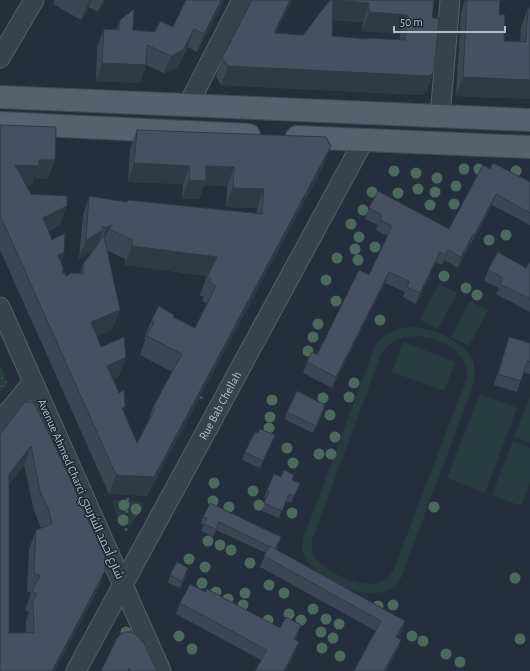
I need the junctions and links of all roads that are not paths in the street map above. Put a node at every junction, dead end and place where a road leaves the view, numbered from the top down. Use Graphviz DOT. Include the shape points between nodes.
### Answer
graph roads {
  1 [pos="34,0"];
  2 [pos="242,0"];
  3 [pos="450,0"];
  4 [pos="0,58"];
  5 [pos="0,97"];
  6 [pos="188,105"];
  7 [pos="440,116"];
  8 [pos="530,120"];
  9 [pos="0,123"];
  10 [pos="364,140"];
  11 [pos="530,147"];
  12 [pos="0,307"];
  13 [pos="33,382"];
  14 [pos="0,422"];
  15 [pos="123,584"];
  16 [pos="76,671"];
  17 [pos="161,671"];
  1 -- 4 [label="street"];
  2 -- 6 [label="street"];
  3 -- 7 [label="street"];
  5 -- 6 [label="main road"];
  6 -- 7 [label="main road"];
  7 -- 8 [label="main road"];
  9 -- 10 [label="main road"];
  10 -- 11 [label="main road"];
  10 -- 15 [label="street, Rue Bab Chellah"];
  12 -- 13 [label="street, Avenue Ahmed Charci شارع أحمد الشرسي"];
  13 -- 14 [label="street"];
  13 -- 15 [label="street, Avenue Ahmed Charci شارع أحمد الشرسي"];
  15 -- 16 [label="street, Rue Bab Chellah"];
  15 -- 17 [label="street, Avenue Ahmed Charci شارع أحمد الشرسي"];
}
